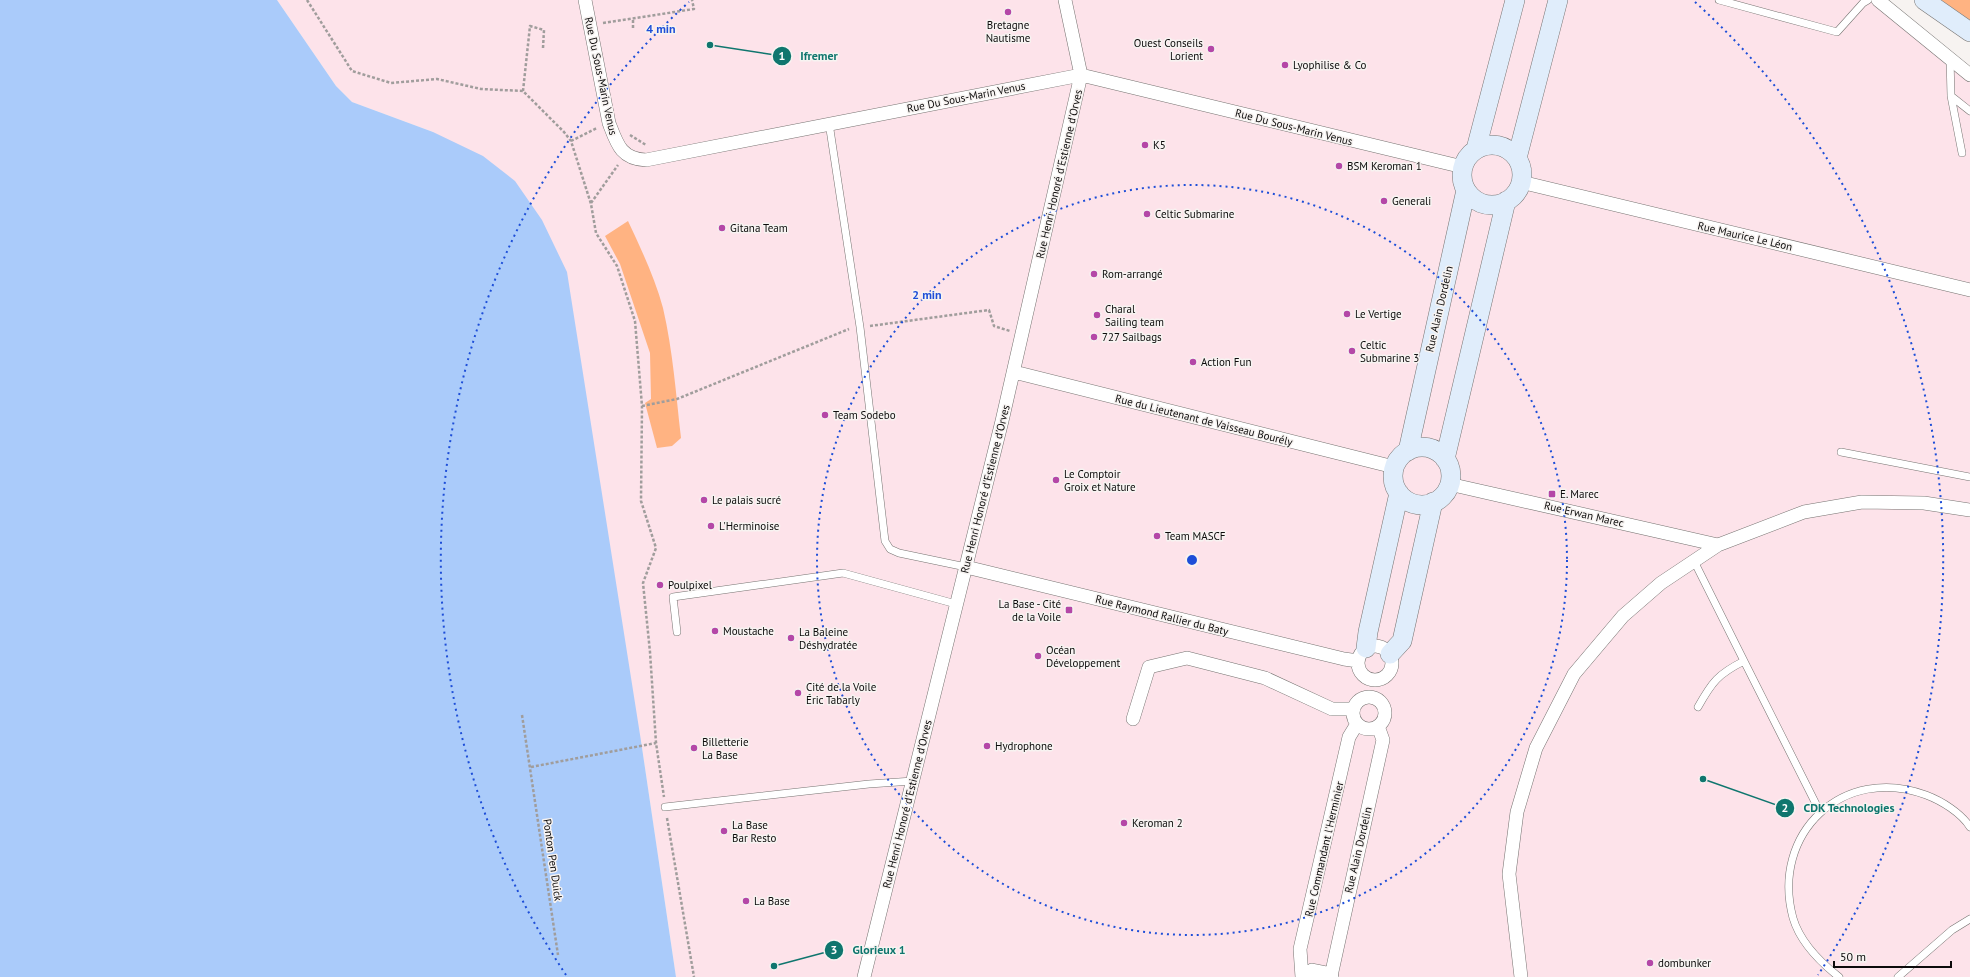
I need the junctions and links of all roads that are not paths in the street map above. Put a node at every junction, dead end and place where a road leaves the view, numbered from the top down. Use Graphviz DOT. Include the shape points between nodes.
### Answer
graph roads {
  1 [pos="586,0"];
  2 [pos="1064,0"];
  3 [pos="1514,0"];
  4 [pos="1558,0"];
  5 [pos="1719,0"];
  6 [pos="1868,0"];
  7 [pos="1878,0"];
  8 [pos="1924,0"];
  9 [pos="1970,32"];
  10 [pos="1950,58"];
  11 [pos="1970,74"];
  12 [pos="1081,75"];
  13 [pos="1951,96"];
  14 [pos="1970,111"];
  15 [pos="830,123"];
  16 [pos="1476,149"];
  17 [pos="1962,153"];
  18 [pos="1517,158"];
  19 [pos="1463,167"];
  20 [pos="1521,182"];
  21 [pos="1466,190"];
  22 [pos="1506,201"];
  23 [pos="1970,290"];
  24 [pos="1014,372"];
  25 [pos="1408,451"];
  26 [pos="1841,452"];
  27 [pos="1445,458"];
  28 [pos="1394,468"];
  29 [pos="1970,477"];
  30 [pos="1449,484"];
  31 [pos="1399,493"];
  32 [pos="1433,502"];
  33 [pos="1970,510"];
  34 [pos="1718,545"];
  35 [pos="1694,561"];
  36 [pos="966,567"];
  37 [pos="956,604"];
  38 [pos="677,632"];
  39 [pos="1362,654"];
  40 [pos="1390,654"];
  41 [pos="1744,661"];
  42 [pos="1362,674"];
  43 [pos="1385,677"];
  44 [pos="1382,703"];
  45 [pos="1356,704"];
  46 [pos="1698,707"];
  47 [pos="1133,719"];
  48 [pos="1357,724"];
  49 [pos="1378,726"];
  50 [pos="913,782"];
  51 [pos="665,807"];
  52 [pos="1820,812"];
  53 [pos="1970,827"];
  54 [pos="1970,919"];
  55 [pos="1331,976"];
  56 [pos="864,977"];
  57 [pos="1302,977"];
  58 [pos="1521,977"];
  59 [pos="1839,977"];
  60 [pos="1898,977"];
  1 -- 15 [label="street, Rue Du Sous-Marin Venus" via="609,123 616,142 625,154 636,160"];
  2 -- 12 [label="street, Rue Henri Honoré d'Estienne d'Orves"];
  3 -- 16 [label="street"];
  4 -- 18 [label="street"];
  5 -- 6 [label="lane" via="1837,32 1862,3"];
  7 -- 10 [label="street"];
  8 -- 9 [label="street"];
  10 -- 11 [label="street"];
  10 -- 13 [label="lane"];
  12 -- 15 [label="street, Rue Du Sous-Marin Venus"];
  12 -- 19 [label="street, Rue Du Sous-Marin Venus"];
  12 -- 24 [label="street, Rue Henri Honoré d'Estienne d'Orves"];
  13 -- 14 [label="lane"];
  13 -- 17 [label="lane"];
  15 -- 36 [label="lane" via="860,327 884,541 890,549 899,553"];
  16 -- 18 [label="street" via="1498,146 1510,151"];
  16 -- 19 [label="street"];
  18 -- 20 [label="street"];
  19 -- 21 [label="street, Rue Alain Dordelin" via="1463,183"];
  20 -- 22 [label="street" via="1518,190"];
  20 -- 23 [label="street, Rue Maurice Le Léon"];
  21 -- 22 [label="street" via="1480,202 1498,204"];
  21 -- 25 [label="street, Rue Alain Dordelin"];
  22 -- 27 [label="street"];
  24 -- 28 [label="street, Rue du Lieutenant de Vaisseau Bourély"];
  24 -- 36 [label="street, Rue Henri Honoré d'Estienne d'Orves"];
  25 -- 27 [label="street" via="1424,447"];
  25 -- 28 [label="street, Rue Alain Dordelin" via="1397,461"];
  26 -- 29 [label="lane"];
  27 -- 30 [label="street" via="1450,475"];
  28 -- 31 [label="street" via="1394,485"];
  30 -- 32 [label="street" via="1440,498"];
  30 -- 34 [label="street, Rue Erwan Marec"];
  31 -- 32 [label="street" via="1414,504"];
  31 -- 39 [label="street"];
  32 -- 40 [label="street" via="1402,641"];
  33 -- 34 [label="street" via="1924,503 1862,502 1804,512"];
  34 -- 35 [label="street"];
  35 -- 41 [label="lane"];
  35 -- 58 [label="street" via="1662,583 1623,616 1593,651 1574,674 1536,748 1517,812 1509,874"];
  36 -- 37 [label="street, Rue Henri Honoré d'Estienne d'Orves"];
  36 -- 39 [label="street, Rue Raymond Rallier du Baty" via="1344,660"];
  37 -- 38 [label="lane" via="843,573 673,597"];
  37 -- 50 [label="street, Rue Henri Honoré d'Estienne d'Orves"];
  39 -- 40 [label="street" via="1377,646"];
  39 -- 42 [label="street"];
  40 -- 43 [label="street" via="1391,669"];
  41 -- 46 [label="lane" via="1725,671 1709,688"];
  41 -- 52 [label="lane"];
  42 -- 43 [label="street" via="1375,680"];
  42 -- 45 [label="street"];
  43 -- 44 [label="street"];
  44 -- 45 [label="street" via="1374,697 1364,697"];
  44 -- 49 [label="street" via="1385,713"];
  45 -- 47 [label="street" via="1332,709 1265,678 1187,658 1149,667"];
  45 -- 48 [label="street" via="1354,720"];
  48 -- 49 [label="street" via="1367,729"];
  48 -- 57 [label="street, Rue Commandant l'Herminier" via="1350,737 1300,949"];
  49 -- 55 [label="street, Rue Alain Dordelin" via="1383,740"];
  50 -- 51 [label="lane" via="869,784"];
  50 -- 56 [label="street, Rue Henri Honoré d'Estienne d'Orves"];
  52 -- 53 [label="lane" via="1857,792 1899,787 1937,800"];
  52 -- 59 [label="lane" via="1802,834 1790,863 1790,891 1794,918 1805,942"];
  54 -- 60 [label="lane" via="1952,930"];
  55 -- 57 [label="street" via="1312,970"];
}
